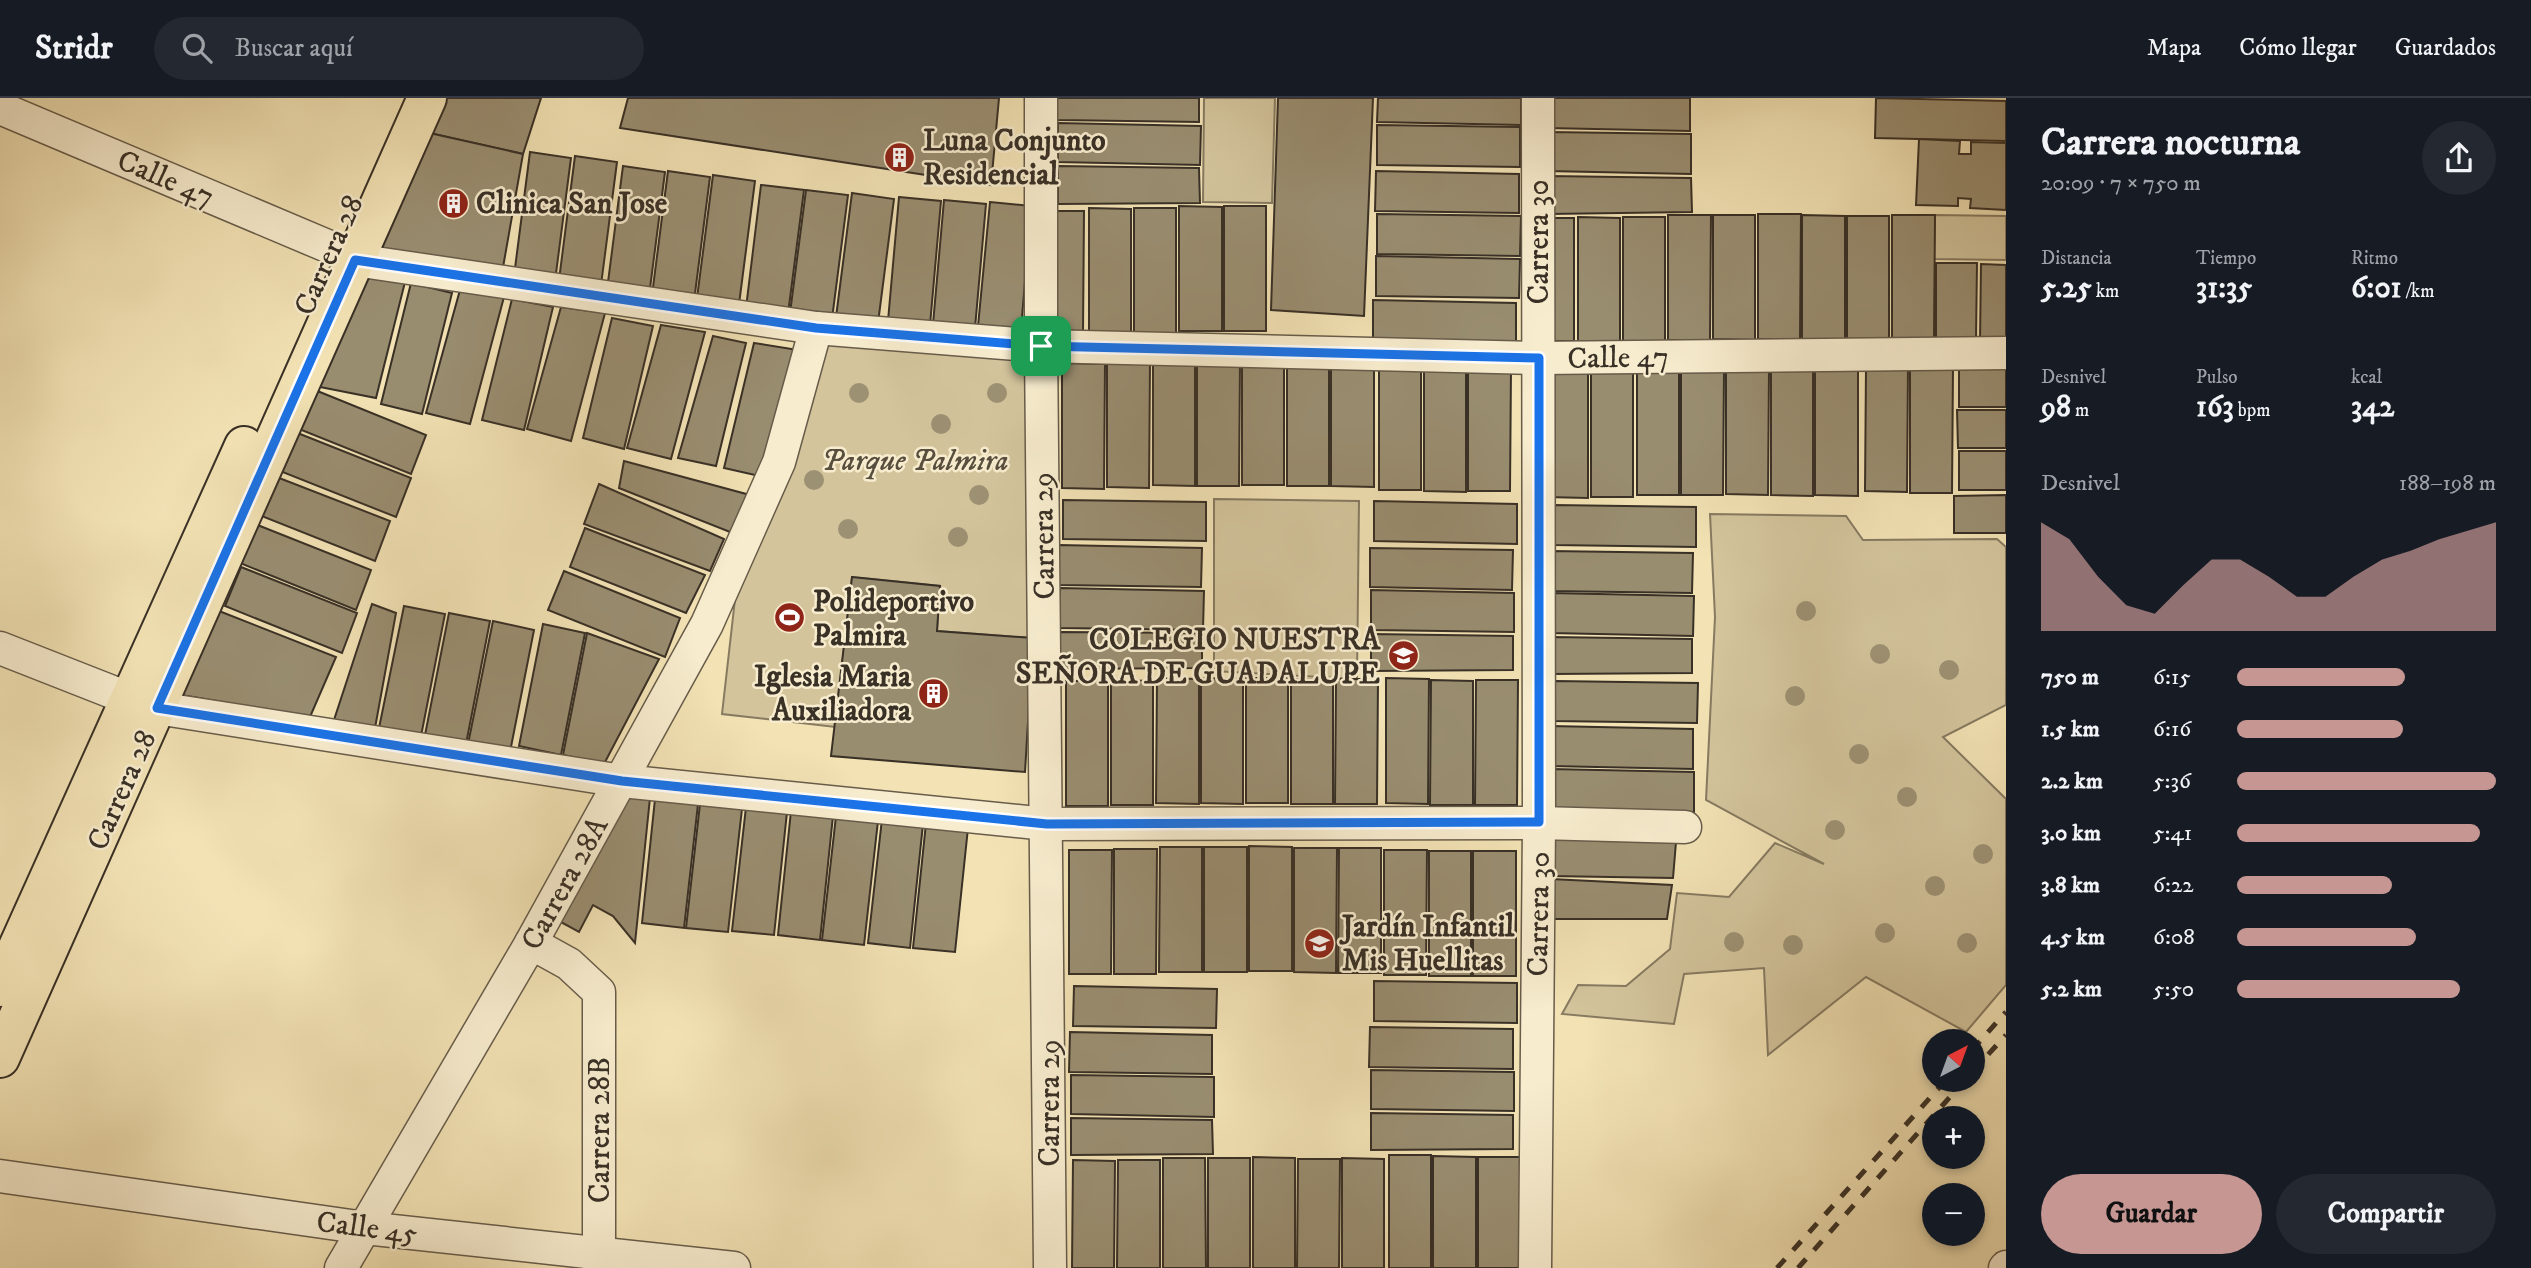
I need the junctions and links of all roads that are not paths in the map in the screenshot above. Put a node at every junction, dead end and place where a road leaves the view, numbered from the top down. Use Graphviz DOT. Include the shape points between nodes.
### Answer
graph roads {
  1 [pos="397,98"];
  2 [pos="427,98"];
  3 [pos="1041,98"];
  4 [pos="1538,98"];
  5 [pos="0,108"];
  6 [pos="343,254"];
  7 [pos="816,328"];
  8 [pos="1041,346"];
  9 [pos="2006,353"];
  10 [pos="1539,358"];
  11 [pos="0,648"];
  12 [pos="144,704"];
  13 [pos="622,781"];
  14 [pos="1539,822"];
  15 [pos="1047,824"];
  16 [pos="1685,827"];
  17 [pos="531,943"];
  18 [pos="0,987"];
  19 [pos="0,1058"];
  20 [pos="0,1176"];
  21 [pos="365,1228"];
  22 [pos="599,1261"];
  23 [pos="341,1268"];
  24 [pos="734,1268"];
  25 [pos="1050,1268"];
  26 [pos="1535,1268"];
  1 -- 6 [label="main road, Carrera 28"];
  2 -- 6 [label="main road, Carrera 28"];
  3 -- 8 [label="street, Carrera 29"];
  4 -- 10 [label="street, Carrera 30"];
  5 -- 6 [label="street, Calle 47"];
  6 -- 7 [label="street, Calle 47"];
  6 -- 12 [label="main road, Carrera 28"];
  7 -- 8 [label="street, Calle 47"];
  7 -- 13 [label="street, Carrera 28A" via="779,462 707,624"];
  8 -- 10 [label="street, Calle 47"];
  8 -- 15 [label="street, Carrera 29"];
  9 -- 10 [label="street, Calle 47"];
  10 -- 14 [label="street, Carrera 30"];
  11 -- 12 [label="street"];
  12 -- 13 [label="street"];
  12 -- 18 [label="main road, Carrera 28"];
  12 -- 19 [label="main road, Carrera 28"];
  13 -- 15 [label="street"];
  13 -- 17 [label="street, Carrera 28A"];
  14 -- 15 [label="street"];
  14 -- 16 [label="street"];
  14 -- 26 [label="street, Carrera 30"];
  15 -- 25 [label="street, Carrera 29"];
  17 -- 21 [label="street, Carrera 28A"];
  17 -- 22 [label="street, Carrera 28B" via="569,964 599,992"];
  20 -- 21 [label="street, Calle 45"];
  21 -- 22 [label="street, Calle 45"];
  21 -- 23 [label="street, Carrera 28A"];
  22 -- 24 [label="street, Calle 45"];
}
